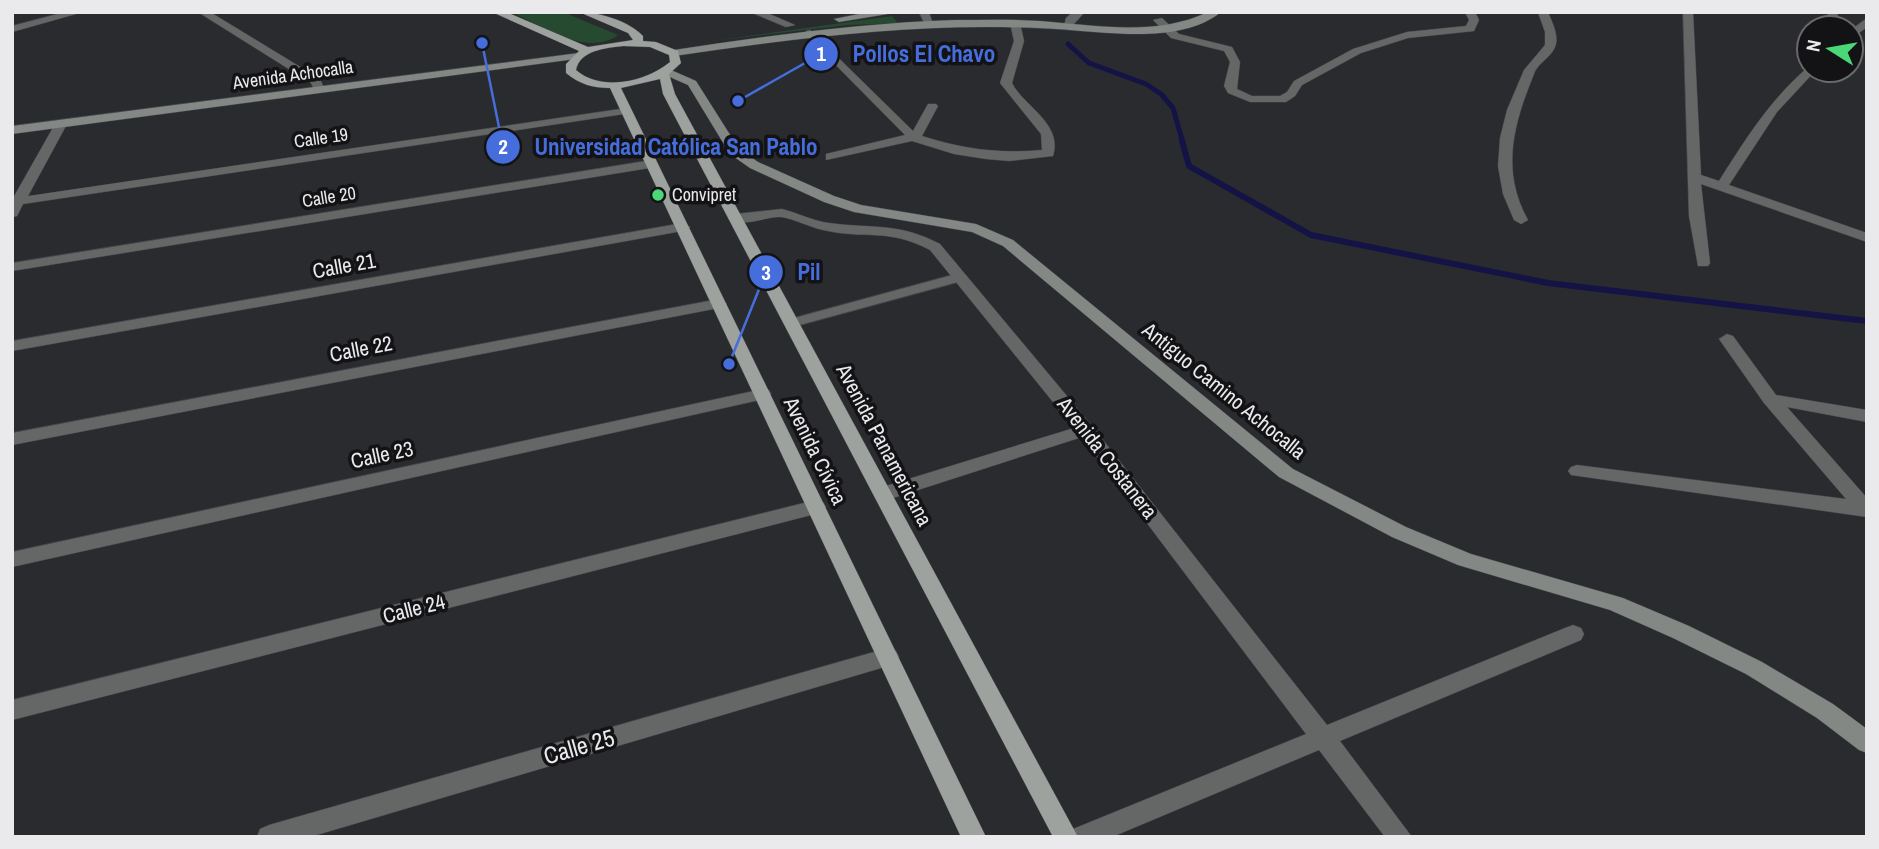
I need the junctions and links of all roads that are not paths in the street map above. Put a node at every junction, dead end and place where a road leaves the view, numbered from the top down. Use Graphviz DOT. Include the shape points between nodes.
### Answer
graph roads {
  1 [pos="78,12"];
  2 [pos="203,12"];
  3 [pos="497,12"];
  4 [pos="584,12"];
  5 [pos="755,12"];
  6 [pos="895,12"];
  7 [pos="924,12"];
  8 [pos="960,12"];
  9 [pos="1080,12"];
  10 [pos="1189,12"];
  11 [pos="1216,12"];
  12 [pos="1470,12"];
  13 [pos="1544,12"];
  14 [pos="1688,12"];
  15 [pos="1015,23"];
  16 [pos="966,24"];
  17 [pos="1162,24"];
  18 [pos="790,25"];
  19 [pos="930,25"];
  20 [pos="1071,25"];
  21 [pos="12,29"];
  22 [pos="810,33"];
  23 [pos="638,43"];
  24 [pos="661,46"];
  25 [pos="674,53"];
  26 [pos="583,54"];
  27 [pos="570,71"];
  28 [pos="665,73"];
  29 [pos="1795,83"];
  30 [pos="614,85"];
  31 [pos="319,90"];
  32 [pos="932,106"];
  33 [pos="627,111"];
  34 [pos="58,130"];
  35 [pos="12,131"];
  36 [pos="913,137"];
  37 [pos="12,142"];
  38 [pos="830,157"];
  39 [pos="652,164"];
  40 [pos="33,174"];
  41 [pos="12,177"];
  42 [pos="1695,177"];
  43 [pos="1722,186"];
  44 [pos="19,201"];
  45 [pos="12,213"];
  46 [pos="735,218"];
  47 [pos="1521,220"];
  48 [pos="682,227"];
  49 [pos="1867,238"];
  50 [pos="1703,263"];
  51 [pos="12,267"];
  52 [pos="960,277"];
  53 [pos="719,304"];
  54 [pos="792,323"];
  55 [pos="1727,339"];
  56 [pos="12,346"];
  57 [pos="762,394"];
  58 [pos="1770,399"];
  59 [pos="1867,416"];
  60 [pos="1086,430"];
  61 [pos="12,439"];
  62 [pos="1577,471"];
  63 [pos="883,494"];
  64 [pos="816,507"];
  65 [pos="1866,509"];
  66 [pos="12,560"];
  67 [pos="1573,634"];
  68 [pos="888,657"];
  69 [pos="12,710"];
  70 [pos="1326,737"];
  71 [pos="1867,743"];
  72 [pos="269,837"];
  73 [pos="974,837"];
  74 [pos="1066,837"];
  75 [pos="1082,837"];
  76 [pos="1400,837"];
  1 -- 21 [label="street"];
  2 -- 31 [label="street" via="316,81"];
  3 -- 26 [label="main road"];
  4 -- 23 [label="main road" via="632,31"];
  5 -- 18 [label="street"];
  6 -- 18 [label="street"];
  7 -- 19 [label="street"];
  8 -- 16 [label="street"];
  9 -- 20 [label="street" via="1071,18"];
  10 -- 17 [label="street"];
  11 -- 17 [label="street" via="1202,20"];
  12 -- 17 [label="street" via="1474,20 1470,29 1407,36 1357,51 1298,83 1282,100 1269,101 1232,91 1236,62 1228,49 1175,36"];
  13 -- 47 [label="street" via="1553,36 1550,52 1529,70 1526,88 1513,108 1505,157 1510,203"];
  14 -- 42 [label="street"];
  15 -- 16 [label="street"];
  15 -- 20 [label="street"];
  15 -- 36 [label="street" via="1019,41 1006,83 1047,134 1049,153 986,155"];
  16 -- 19 [label="street"];
  17 -- 20 [label="street" via="1126,30"];
  18 -- 24 [label="street"];
  19 -- 22 [label="street"];
  22 -- 25 [label="street"];
  22 -- 36 [label="street"];
  23 -- 24 [label="main road"];
  23 -- 26 [label="main road" via="610,45"];
  24 -- 25 [label="main road"];
  25 -- 28 [label="main road" via="676,63"];
  26 -- 27 [label="main road" via="571,63"];
  26 -- 31 [label="street, Avenida Achocalla"];
  27 -- 30 [label="main road" via="582,80"];
  27 -- 34 [label="street, Avenida Achocalla" via="544,70"];
  28 -- 30 [label="main road"];
  28 -- 46 [label="main road, Avenida Panamericana" via="669,94"];
  28 -- 71 [label="street, Antiguo Camino Achocalla" via="692,83 727,141 754,165 859,209 976,229 1008,243 1286,473 1399,533 1465,559 1616,604 1681,632 1754,668"];
  29 -- 43 [label="street"];
  30 -- 33 [label="main road, Avenida Cívica"];
  31 -- 34 [label="street, Avenida Achocalla"];
  32 -- 36 [label="street"];
  33 -- 39 [label="main road, Avenida Cívica"];
  33 -- 44 [label="street, Calle 19"];
  34 -- 35 [label="street, Avenida Achocalla"];
  34 -- 37 [label="street, Avenida Achocalla"];
  34 -- 40 [label="street"];
  36 -- 38 [label="street"];
  39 -- 48 [label="main road, Avenida Cívica"];
  39 -- 51 [label="street, Calle 20"];
  40 -- 41 [label="street"];
  40 -- 44 [label="street"];
  42 -- 43 [label="street"];
  42 -- 50 [label="street"];
  43 -- 49 [label="street"];
  44 -- 45 [label="street"];
  46 -- 52 [label="street, Avenida Costanera" via="782,213 827,227 912,235 935,247"];
  46 -- 54 [label="main road, Avenida Panamericana"];
  48 -- 53 [label="main road, Avenida Cívica"];
  48 -- 56 [label="street, Calle 21"];
  52 -- 54 [label="lane"];
  52 -- 60 [label="street, Avenida Costanera"];
  53 -- 57 [label="main road, Avenida Cívica"];
  53 -- 61 [label="street, Calle 22"];
  54 -- 63 [label="main road, Avenida Panamericana"];
  55 -- 58 [label="street"];
  57 -- 64 [label="main road, Avenida Cívica"];
  57 -- 66 [label="street, Calle 23"];
  58 -- 59 [label="street"];
  58 -- 65 [label="street"];
  60 -- 63 [label="street"];
  60 -- 70 [label="street, Avenida Costanera"];
  62 -- 65 [label="street"];
  63 -- 74 [label="main road, Avenida Panamericana"];
  64 -- 68 [label="main road, Avenida Cívica"];
  64 -- 69 [label="street, Calle 24"];
  67 -- 70 [label="street"];
  68 -- 72 [label="street, Calle 25"];
  68 -- 73 [label="main road, Avenida Cívica"];
  70 -- 75 [label="street"];
  70 -- 76 [label="street, Avenida Costanera"];
}
